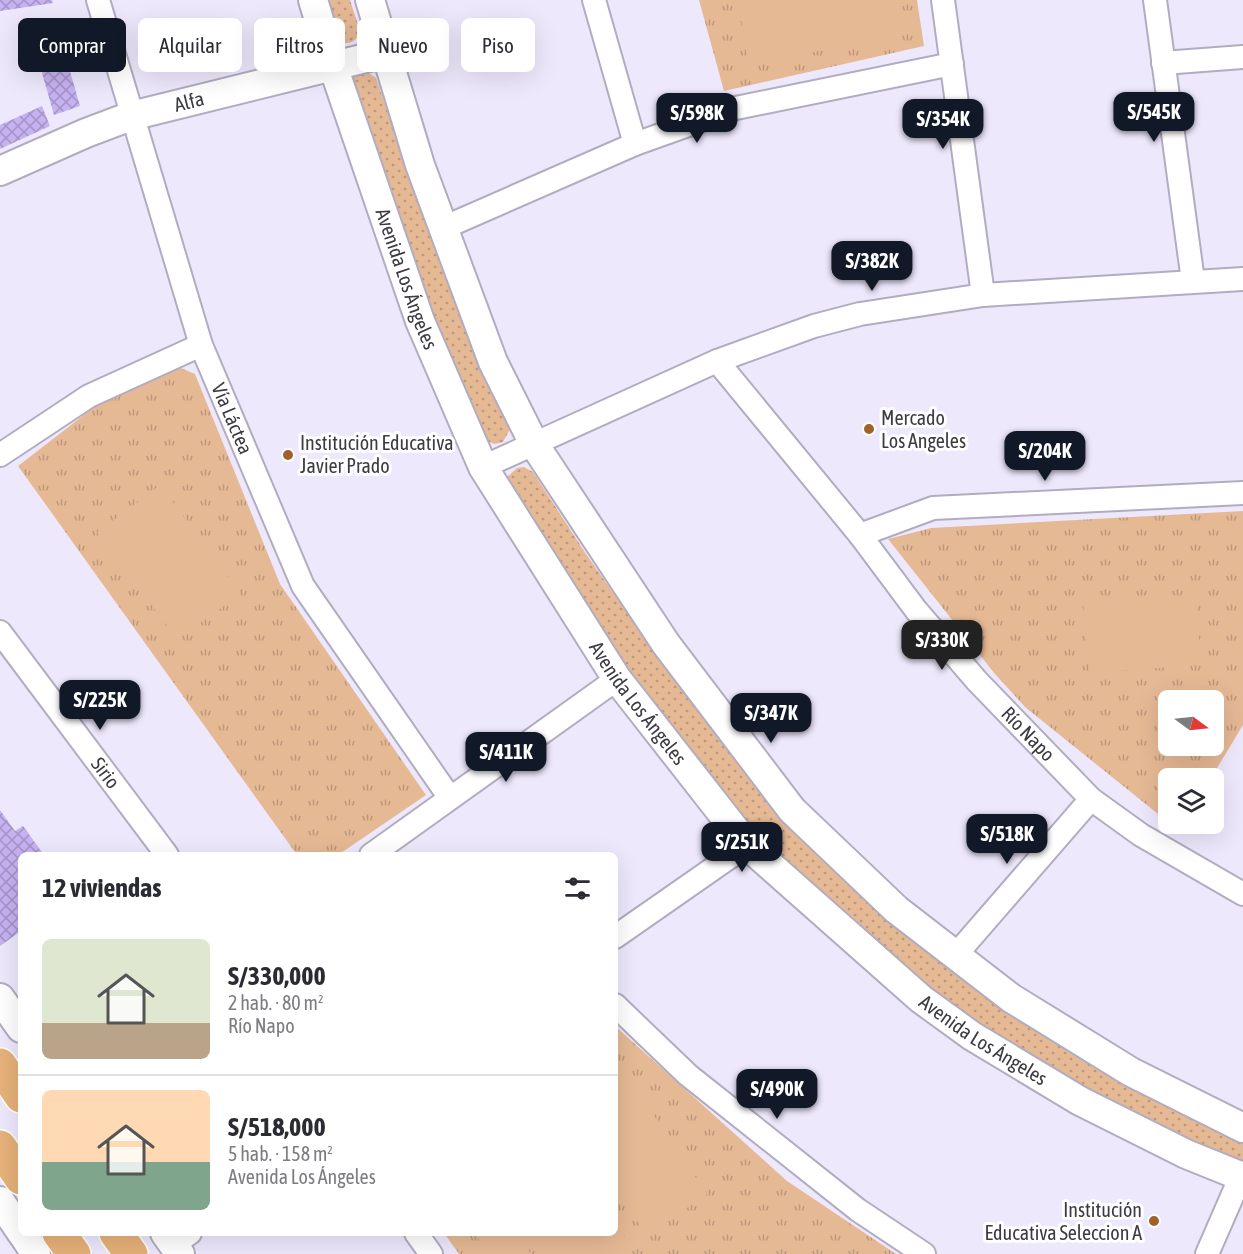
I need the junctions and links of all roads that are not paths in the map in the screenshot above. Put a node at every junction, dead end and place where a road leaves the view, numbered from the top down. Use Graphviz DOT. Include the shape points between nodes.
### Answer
graph roads {
  1 [pos="98,0"];
  2 [pos="313,0"];
  3 [pos="370,0"];
  4 [pos="594,0"];
  5 [pos="943,0"];
  6 [pos="1155,0"];
  7 [pos="318,18"];
  8 [pos="375,18"];
  9 [pos="1243,57"];
  10 [pos="1163,63"];
  11 [pos="952,64"];
  12 [pos="309,72"];
  13 [pos="335,72"];
  14 [pos="392,72"];
  15 [pos="130,116"];
  16 [pos="635,144"];
  17 [pos="0,171"];
  18 [pos="443,228"];
  19 [pos="1243,279"];
  20 [pos="1193,281"];
  21 [pos="984,295"];
  22 [pos="201,345"];
  23 [pos="717,361"];
  24 [pos="534,444"];
  25 [pos="0,455"];
  26 [pos="483,467"];
  27 [pos="1243,493"];
  28 [pos="860,535"];
  29 [pos="0,632"];
  30 [pos="617,679"];
  31 [pos="450,798"];
  32 [pos="1090,799"];
  33 [pos="747,845"];
  34 [pos="165,852"];
  35 [pos="375,852"];
  36 [pos="1243,894"];
  37 [pos="618,935"];
  38 [pos="954,957"];
  39 [pos="0,998"];
  40 [pos="618,1008"];
  41 [pos="18,1024"];
  42 [pos="0,1065"];
  43 [pos="18,1092"];
  44 [pos="1243,1128"];
  45 [pos="0,1147"];
  46 [pos="18,1174"];
  47 [pos="1242,1177"];
  48 [pos="0,1201"];
  49 [pos="18,1228"];
  50 [pos="24,1236"];
  51 [pos="61,1236"];
  52 [pos="118,1236"];
  53 [pos="418,1236"];
  54 [pos="36,1254"];
  55 [pos="74,1254"];
  56 [pos="131,1254"];
  57 [pos="431,1254"];
  58 [pos="924,1254"];
  59 [pos="1208,1254"];
  1 -- 15 [label="street, Vía Láctea"];
  2 -- 7 [label="street, Avenida Los Ángeles"];
  3 -- 8 [label="street"];
  4 -- 16 [label="street"];
  5 -- 11 [label="street"];
  6 -- 10 [label="street"];
  9 -- 10 [label="street"];
  10 -- 20 [label="street"];
  11 -- 16 [label="street" via="736,108"];
  11 -- 21 [label="street"];
  12 -- 15 [label="street, Alfa"];
  13 -- 26 [label="street, Avenida Los Ángeles" via="420,321"];
  14 -- 18 [label="street"];
  15 -- 17 [label="street, Alfa"];
  15 -- 22 [label="street, Vía Láctea"];
  16 -- 18 [label="street"];
  18 -- 24 [label="street" via="493,362"];
  19 -- 20 [label="street"];
  20 -- 21 [label="street"];
  21 -- 23 [label="street" via="849,317"];
  22 -- 25 [label="street" via="89,396"];
  22 -- 31 [label="street, Vía Láctea" via="303,586"];
  23 -- 24 [label="street"];
  23 -- 28 [label="street, Río Napo"];
  24 -- 26 [label="street"];
  24 -- 38 [label="street" via="666,644 792,810 858,875"];
  26 -- 30 [label="street, Avenida Los Ángeles"];
  27 -- 28 [label="street" via="933,508"];
  28 -- 32 [label="street, Río Napo" via="916,610 977,681"];
  29 -- 34 [label="street, Sirio"];
  30 -- 31 [label="street"];
  30 -- 33 [label="street, Avenida Los Ángeles"];
  31 -- 35 [label="street"];
  32 -- 36 [label="street, Río Napo" via="1168,852"];
  32 -- 38 [label="street"];
  33 -- 37 [label="street"];
  33 -- 47 [label="street, Avenida Los Ángeles" via="921,999 972,1036 1090,1107"];
  38 -- 44 [label="street" via="1070,1037 1183,1100"];
  39 -- 41 [label="street"];
  40 -- 58 [label="street" via="697,1082 858,1210"];
  42 -- 43 [label="main road"];
  45 -- 46 [label="main road"];
  47 -- 59 [label="street"];
  48 -- 49 [label="street"];
  50 -- 54 [label="street"];
  51 -- 55 [label="main road"];
  52 -- 56 [label="main road"];
  53 -- 57 [label="street"];
}
